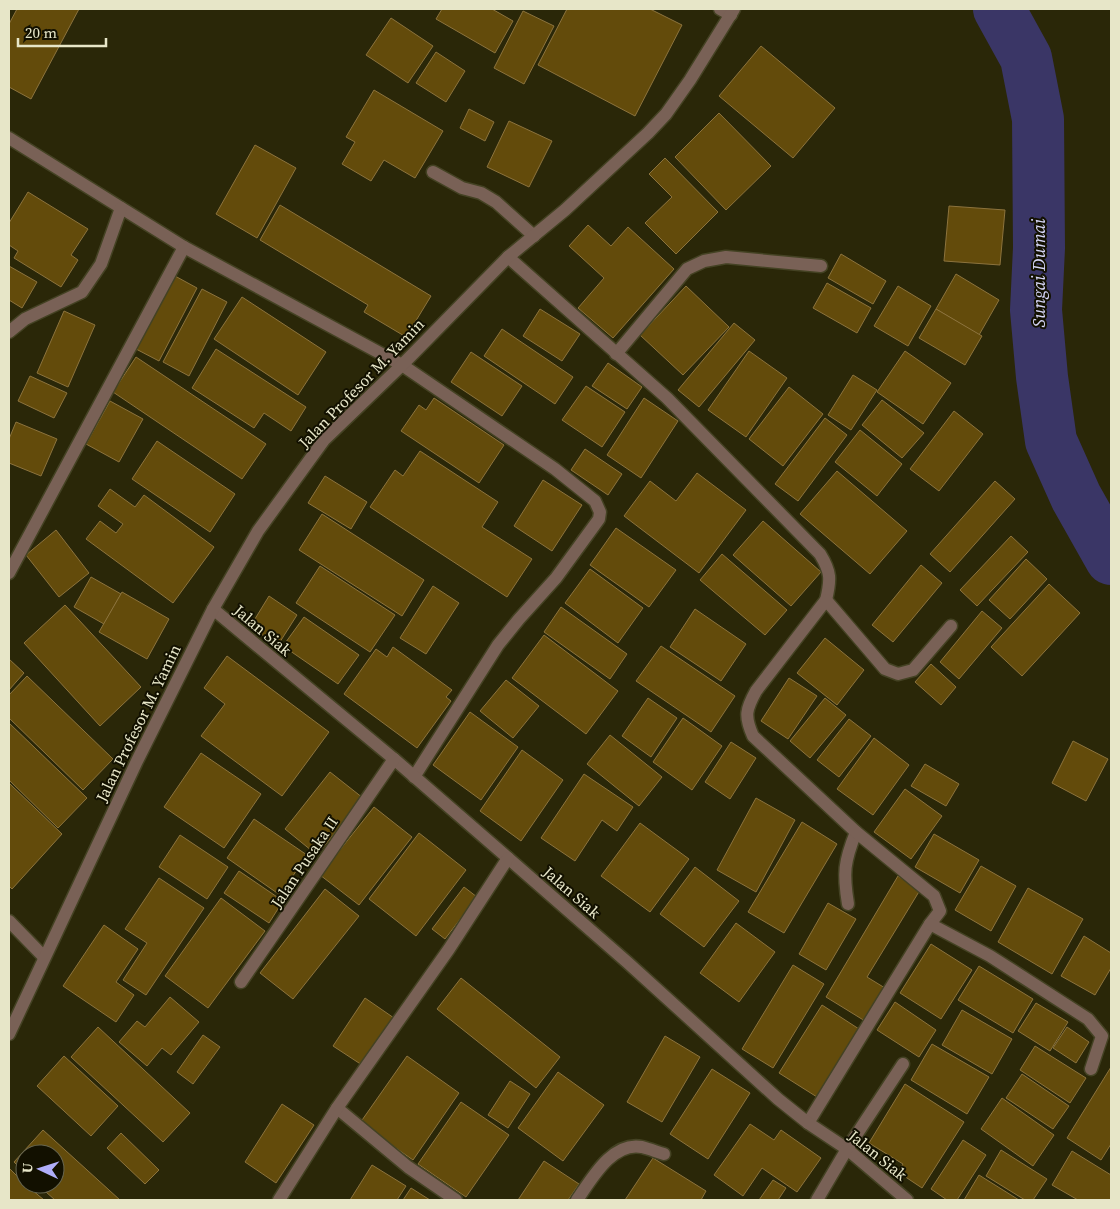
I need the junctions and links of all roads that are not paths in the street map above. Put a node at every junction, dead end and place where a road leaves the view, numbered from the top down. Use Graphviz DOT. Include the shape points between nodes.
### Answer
graph roads {
  1 [pos="729,11"];
  2 [pos="9,138"];
  3 [pos="433,172"];
  4 [pos="121,208"];
  5 [pos="534,236"];
  6 [pos="184,247"];
  7 [pos="508,257"];
  8 [pos="821,266"];
  9 [pos="9,332"];
  10 [pos="616,354"];
  11 [pos="402,365"];
  12 [pos="9,573"];
  13 [pos="826,600"];
  14 [pos="213,610"];
  15 [pos="951,626"];
  16 [pos="394,759"];
  17 [pos="414,777"];
  18 [pos="856,832"];
  19 [pos="508,858"];
  20 [pos="848,904"];
  21 [pos="9,921"];
  22 [pos="930,924"];
  23 [pos="44,958"];
  24 [pos="242,982"];
  25 [pos="9,1034"];
  26 [pos="903,1064"];
  27 [pos="1091,1069"];
  28 [pos="337,1108"];
  29 [pos="808,1123"];
  30 [pos="847,1149"];
  31 [pos="664,1154"];
  32 [pos="279,1200"];
  33 [pos="456,1200"];
  34 [pos="577,1200"];
  35 [pos="817,1200"];
  36 [pos="907,1200"];
  1 -- 5 [label="street, Jalan Profesor M. Yamin" via="690,80 666,114 607,173"];
  2 -- 4 [label="street"];
  3 -- 5 [label="street" via="496,202"];
  4 -- 6 [label="street"];
  4 -- 9 [label="street" via="101,264 82,292 26,319"];
  5 -- 7 [label="street, Jalan Profesor M. Yamin"];
  6 -- 11 [label="street"];
  6 -- 12 [label="street"];
  7 -- 10 [label="street"];
  7 -- 11 [label="street, Jalan Profesor M. Yamin"];
  8 -- 10 [label="street" via="726,257 704,261 687,269"];
  10 -- 13 [label="street" via="667,398 820,554 829,569"];
  11 -- 14 [label="street, Jalan Profesor M. Yamin" via="324,440 258,531"];
  11 -- 17 [label="street" via="555,469 594,501 600,512 599,519 556,578 498,646"];
  13 -- 15 [label="street" via="885,669 898,674 913,670"];
  13 -- 18 [label="street" via="756,691 746,721 753,736"];
  14 -- 16 [label="street, Jalan Siak"];
  14 -- 23 [label="street, Jalan Profesor M. Yamin"];
  16 -- 17 [label="street, Jalan Siak"];
  16 -- 24 [label="street, Jalan Pusaka II"];
  17 -- 19 [label="street, Jalan Siak"];
  18 -- 20 [label="street" via="845,864"];
  18 -- 22 [label="street" via="934,896 940,911"];
  19 -- 28 [label="street" via="449,949"];
  19 -- 29 [label="street, Jalan Siak"];
  21 -- 23 [label="street"];
  22 -- 27 [label="street" via="990,956 1088,1019 1102,1036"];
  22 -- 29 [label="street"];
  23 -- 25 [label="street, Jalan Profesor M. Yamin"];
  26 -- 30 [label="street"];
  28 -- 32 [label="street"];
  28 -- 33 [label="street" via="408,1167"];
  29 -- 30 [label="street, Jalan Siak"];
  30 -- 35 [label="street"];
  30 -- 36 [label="street, Jalan Siak"];
  31 -- 34 [label="street" via="641,1146 627,1148 608,1158"];
}
